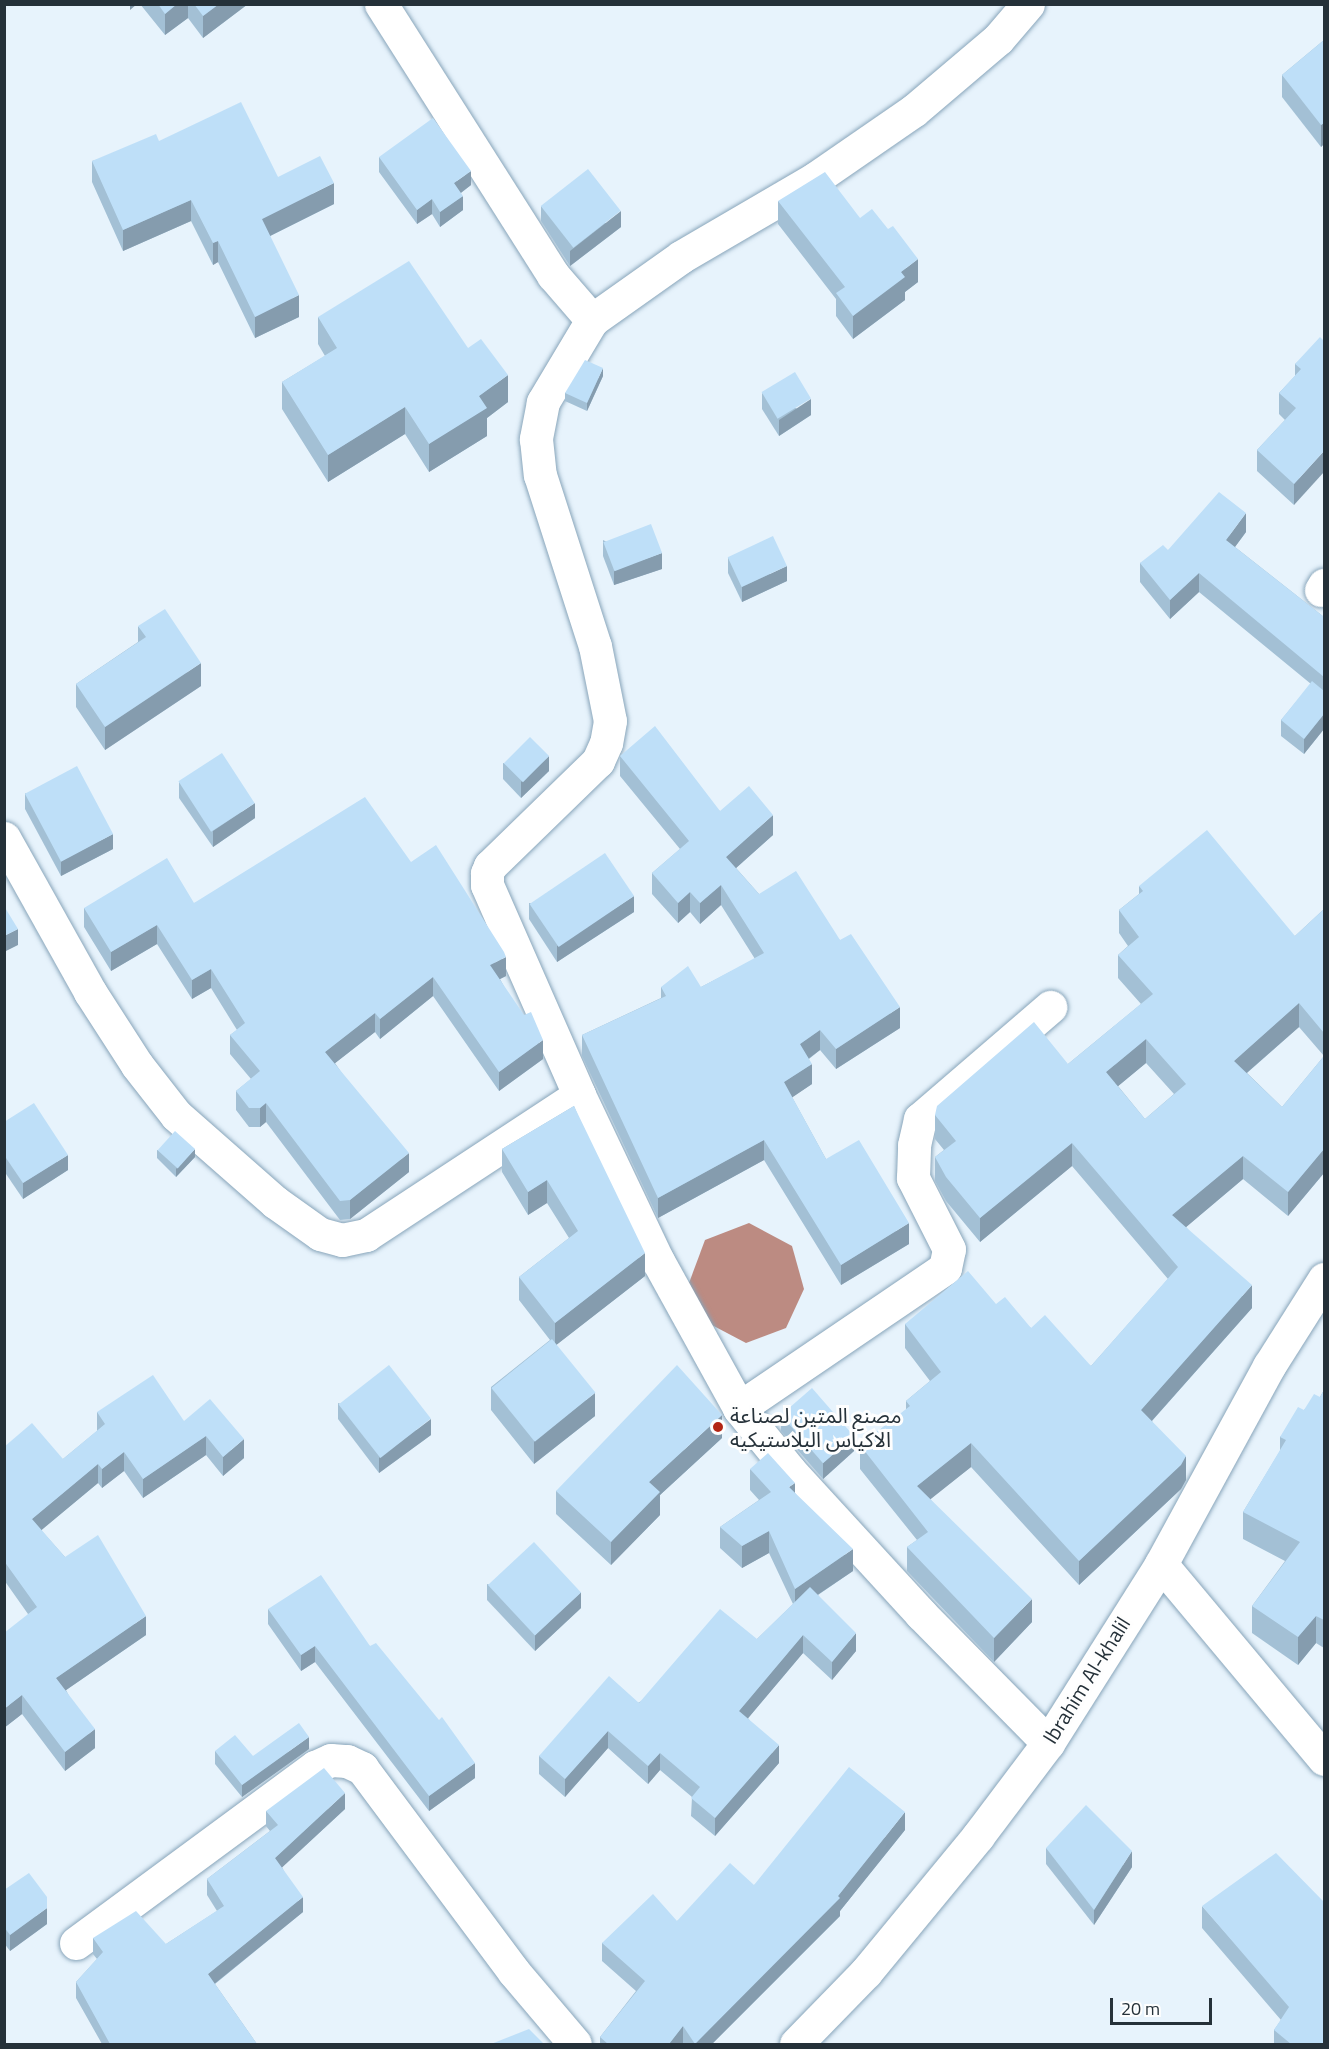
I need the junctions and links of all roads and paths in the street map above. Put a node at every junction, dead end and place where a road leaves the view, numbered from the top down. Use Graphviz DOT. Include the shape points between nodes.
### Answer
graph roads {
  1 [pos="381,4"];
  2 [pos="1028,4"];
  3 [pos="592,320"];
  4 [pos="4,838"];
  5 [pos="1050,1007"];
  6 [pos="579,1095"];
  7 [pos="1324,1279"];
  8 [pos="739,1408"];
  9 [pos="1161,1564"];
  10 [pos="1048,1743"];
  11 [pos="1324,1759"];
  12 [pos="76,1943"];
  13 [pos="575,2044"];
  14 [pos="795,2044"];
  1 -- 3 [label="street" via="553,275"];
  2 -- 3 [label="street" via="998,39 913,111 816,178 681,257"];
  3 -- 6 [label="street" via="543,402 536,439 540,475 595,646 610,721 606,743 598,761 487,873 487,885"];
  4 -- 6 [label="street" via="90,992 136,1065 176,1115 275,1202 320,1234 342,1240 366,1235"];
  5 -- 8 [label="street" via="920,1119 914,1144 913,1178 949,1249 945,1268"];
  6 -- 8 [label="street" via="658,1261"];
  7 -- 9 [label="street, Ibrahim Al-khalil" via="1269,1366"];
  8 -- 10 [label="street" via="921,1614"];
  9 -- 10 [label="street, Ibrahim Al-khalil"];
  9 -- 11 [label="street"];
  10 -- 14 [label="street, Ibrahim Al-khalil" via="978,1836 866,1972"];
  12 -- 13 [label="street" via="315,1767 331,1760 347,1761 362,1768 514,1972"];
}
